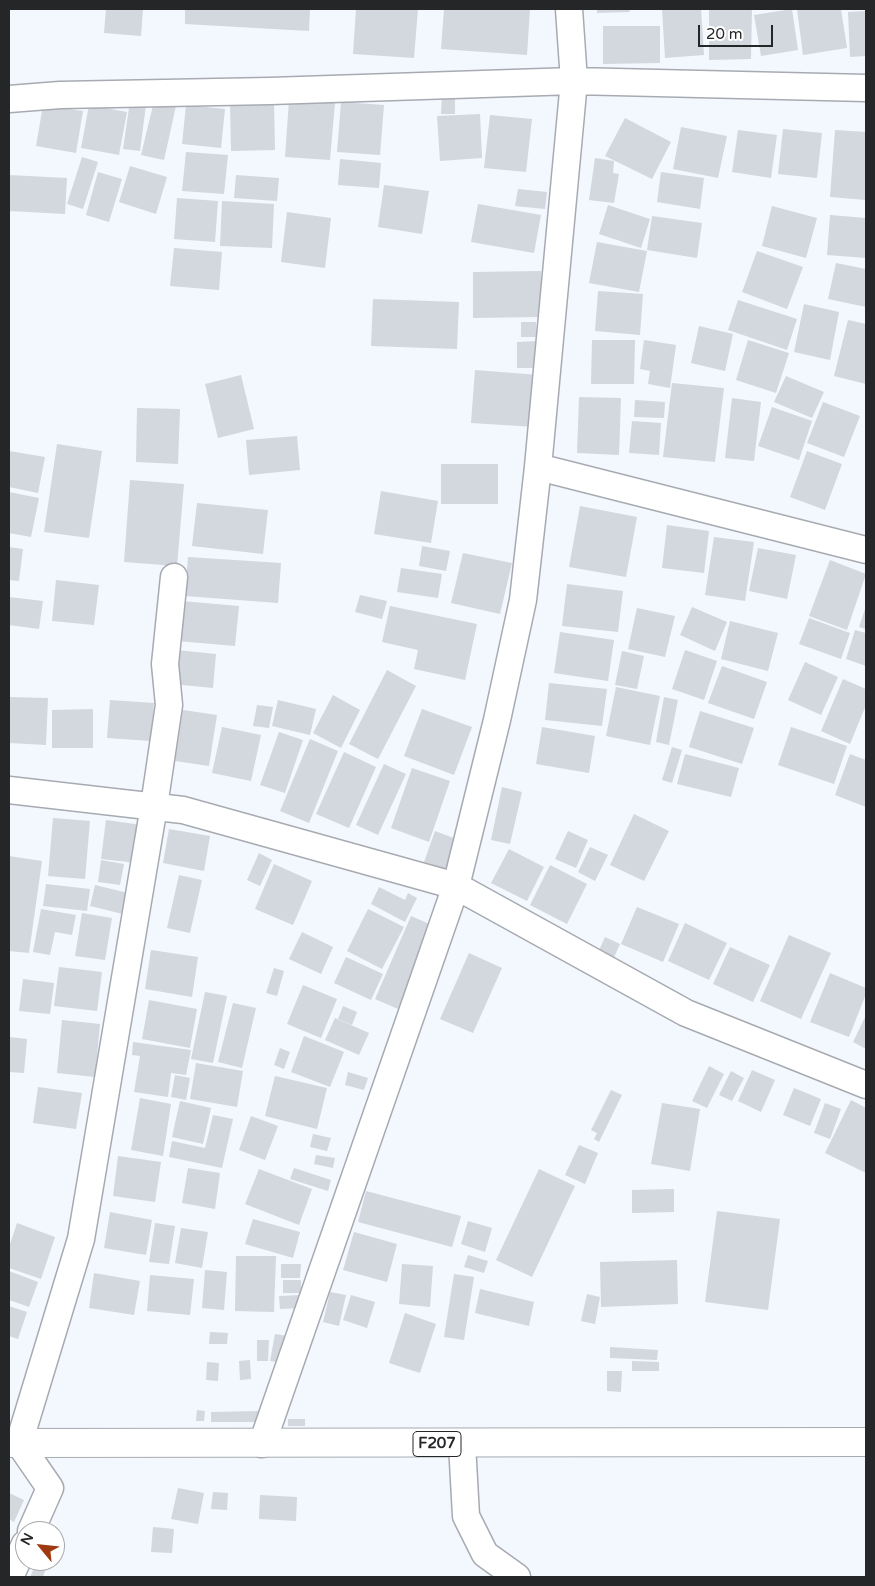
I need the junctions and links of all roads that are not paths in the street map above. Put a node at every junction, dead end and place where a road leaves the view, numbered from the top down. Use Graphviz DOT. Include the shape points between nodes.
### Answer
graph roads {
  1 [pos="569,9"];
  2 [pos="574,81"];
  3 [pos="866,88"];
  4 [pos="9,99"];
  5 [pos="538,467"];
  6 [pos="866,550"];
  7 [pos="174,577"];
  8 [pos="9,790"];
  9 [pos="154,806"];
  10 [pos="456,886"];
  11 [pos="866,1085"];
  12 [pos="866,1442"];
  13 [pos="14,1443"];
  14 [pos="262,1444"];
  15 [pos="462,1444"];
  16 [pos="35,1521"];
  17 [pos="517,1577"];
  1 -- 2 [label="street"];
  2 -- 3 [label="street"];
  2 -- 4 [label="street"];
  2 -- 5 [label="street"];
  5 -- 6 [label="street"];
  5 -- 10 [label="street" via="523,600"];
  7 -- 9 [label="street" via="165,664 169,705"];
  8 -- 9 [label="street"];
  9 -- 10 [label="street" via="217,818"];
  9 -- 13 [label="street" via="81,1239"];
  10 -- 11 [label="street" via="686,1013"];
  10 -- 14 [label="street"];
  12 -- 15 [label="main road, F207"];
  13 -- 14 [label="main road, F207"];
  13 -- 16 [label="street" via="50,1488"];
  14 -- 15 [label="main road, F207"];
  15 -- 17 [label="street" via="466,1516 485,1554"];
}
